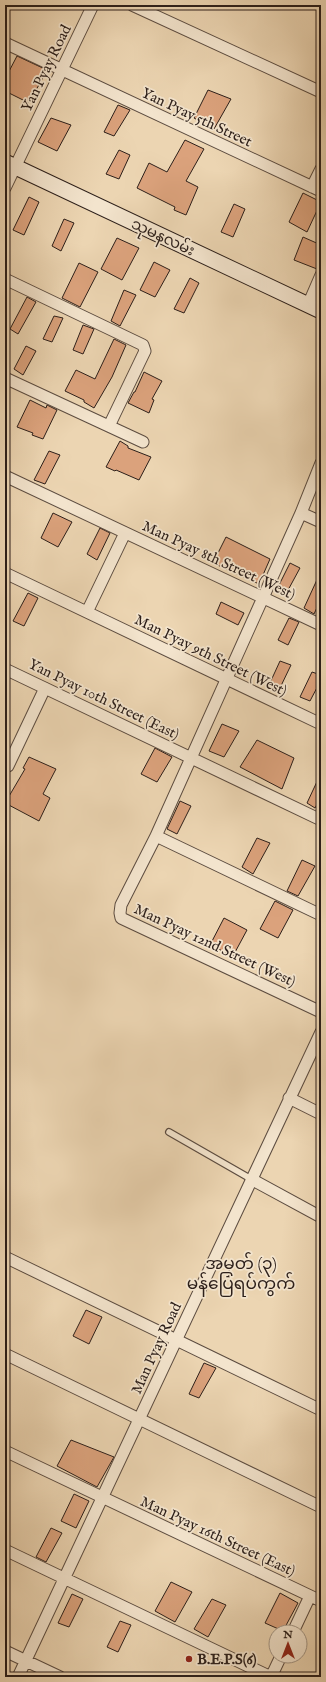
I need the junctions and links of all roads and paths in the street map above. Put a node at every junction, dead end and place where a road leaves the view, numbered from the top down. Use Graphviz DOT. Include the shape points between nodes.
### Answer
graph roads {
  1 [pos="93,5"];
  2 [pos="132,5"];
  3 [pos="5,43"];
  4 [pos="61,70"];
  5 [pos="321,92"];
  6 [pos="10,165"];
  7 [pos="321,169"];
  8 [pos="5,188"];
  9 [pos="316,189"];
  10 [pos="321,275"];
  11 [pos="5,279"];
  12 [pos="314,308"];
  13 [pos="5,378"];
  14 [pos="110,426"];
  15 [pos="143,442"];
  16 [pos="321,463"];
  17 [pos="5,476"];
  18 [pos="301,513"];
  19 [pos="321,522"];
  20 [pos="125,533"];
  21 [pos="5,573"];
  22 [pos="263,597"];
  23 [pos="88,612"];
  24 [pos="321,625"];
  25 [pos="5,668"];
  26 [pos="226,679"];
  27 [pos="45,688"];
  28 [pos="321,724"];
  29 [pos="191,758"];
  30 [pos="6,766"];
  31 [pos="321,820"];
  32 [pos="156,836"];
  33 [pos="321,915"];
  34 [pos="321,1012"];
  35 [pos="321,1032"];
  36 [pos="289,1098"];
  37 [pos="321,1114"];
  38 [pos="169,1132"];
  39 [pos="252,1179"];
  40 [pos="321,1217"];
  41 [pos="5,1258"];
  42 [pos="176,1340"];
  43 [pos="5,1354"];
  44 [pos="321,1410"];
  45 [pos="140,1419"];
  46 [pos="5,1451"];
  47 [pos="103,1498"];
  48 [pos="321,1507"];
  49 [pos="5,1550"];
  50 [pos="64,1578"];
  51 [pos="310,1596"];
  52 [pos="321,1602"];
  53 [pos="297,1624"];
  54 [pos="5,1650"];
  55 [pos="26,1661"];
  56 [pos="277,1664"];
  57 [pos="18,1677"];
  58 [pos="60,1677"];
  59 [pos="271,1677"];
  1 -- 4 [label="street, Yan Pyay Road"];
  2 -- 5 [label="street"];
  3 -- 4 [label="street, Yan Pyay 5th Street"];
  4 -- 6 [label="street, Yan Pyay Road"];
  4 -- 9 [label="street, Yan Pyay 5th Street"];
  6 -- 8 [label="street, Yan Pyay Road"];
  6 -- 12 [label="street, သုမနလမ်း"];
  7 -- 9 [label="street"];
  10 -- 12 [label="street"];
  11 -- 14 [label="street" via="143,345 145,351"];
  13 -- 14 [label="street"];
  14 -- 15 [label="street"];
  16 -- 18 [label="street"];
  17 -- 20 [label="street, Man Pyay 8th Street (West)"];
  18 -- 19 [label="street"];
  18 -- 22 [label="street"];
  20 -- 22 [label="street, Man Pyay 8th Street (West)"];
  20 -- 23 [label="street"];
  21 -- 23 [label="street, Man Pyay 9th Street (West)"];
  22 -- 24 [label="street, Man Pyay 8th Street (West)"];
  22 -- 26 [label="street"];
  23 -- 26 [label="street, Man Pyay 9th Street (West)"];
  25 -- 27 [label="street, Yan Pyay 10th Street (East)"];
  26 -- 28 [label="street, Man Pyay 9th Street (West)"];
  26 -- 29 [label="street"];
  27 -- 29 [label="street, Yan Pyay 10th Street (East)"];
  27 -- 30 [label="street"];
  29 -- 31 [label="street, Yan Pyay 10th Street (East)"];
  29 -- 32 [label="street"];
  32 -- 33 [label="street"];
  32 -- 34 [label="street, Man Pyay 12nd Street (West)" via="121,906 121,918"];
  35 -- 36 [label="street, Man Pyay Road"];
  36 -- 37 [label="street"];
  36 -- 39 [label="street, Man Pyay Road"];
  38 -- 39 [label="lane"];
  39 -- 40 [label="street"];
  39 -- 42 [label="street, Man Pyay Road"];
  41 -- 42 [label="street"];
  42 -- 44 [label="street"];
  42 -- 45 [label="street, Man Pyay Road"];
  43 -- 45 [label="street"];
  45 -- 47 [label="street, Man Pyay Road"];
  45 -- 48 [label="street"];
  46 -- 47 [label="street, Man Pyay 16th Street (East)"];
  47 -- 50 [label="street, Man Pyay Road"];
  47 -- 51 [label="street, Man Pyay 16th Street (East)"];
  49 -- 50 [label="street"];
  50 -- 55 [label="street, Man Pyay Road"];
  50 -- 59 [label="street"];
  51 -- 52 [label="street, Man Pyay 16th Street (East)"];
  51 -- 53 [label="street"];
  54 -- 55 [label="street"];
  55 -- 57 [label="street, Man Pyay Road"];
  55 -- 58 [label="street"];
  56 -- 59 [label="street"];
}
